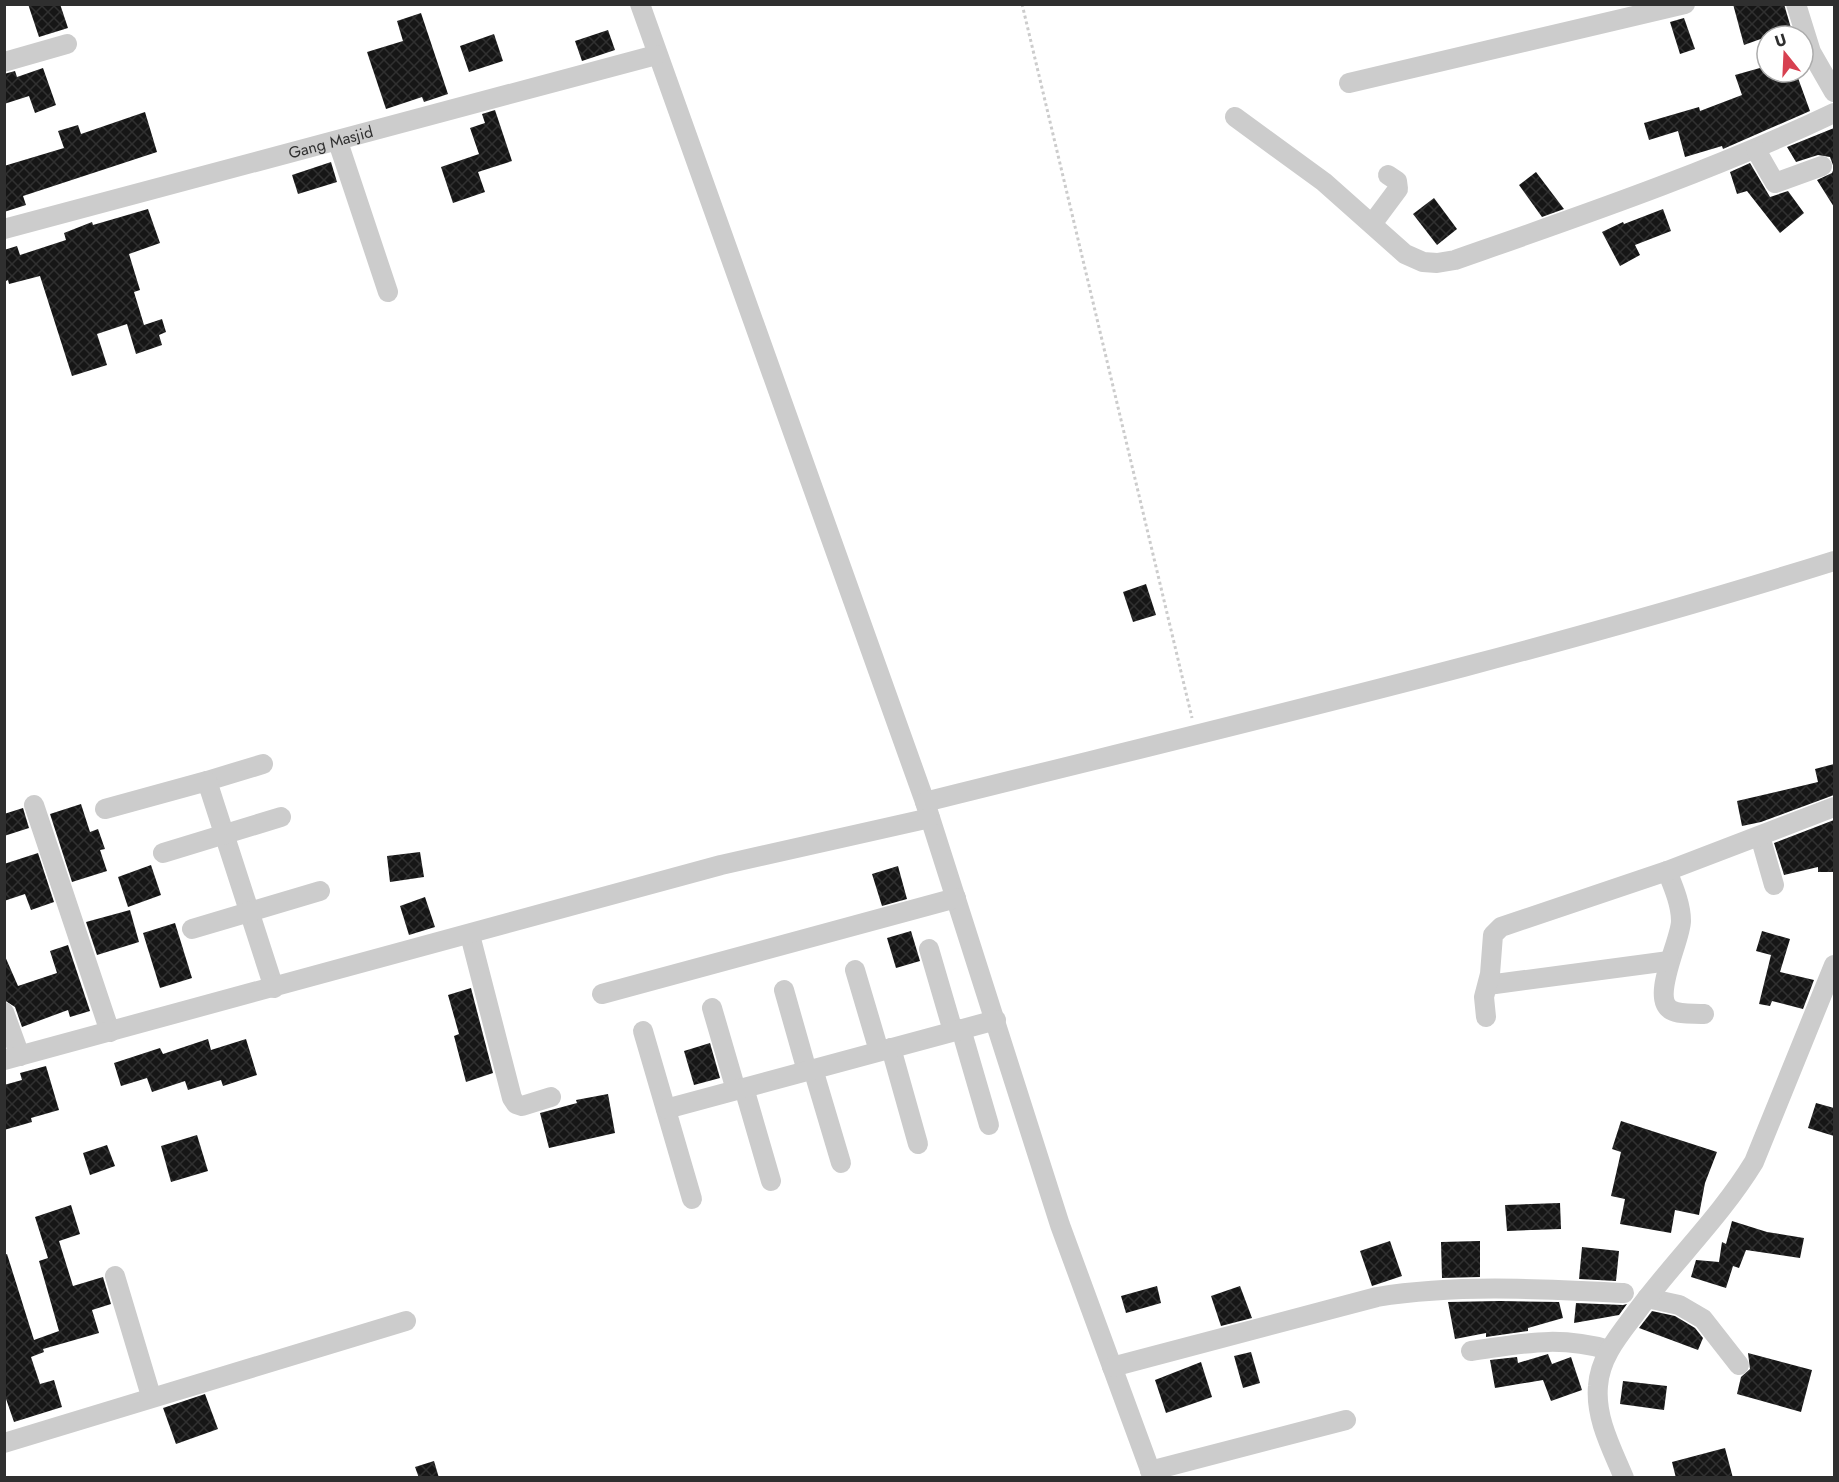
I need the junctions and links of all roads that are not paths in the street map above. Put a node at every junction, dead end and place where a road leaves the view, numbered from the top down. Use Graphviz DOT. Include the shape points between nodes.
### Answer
graph roads {
  1 [pos="640,4"];
  2 [pos="1685,4"];
  3 [pos="1796,4"];
  4 [pos="67,44"];
  5 [pos="653,56"];
  6 [pos="4,62"];
  7 [pos="1349,83"];
  8 [pos="1834,92"];
  9 [pos="1834,113"];
  10 [pos="1235,117"];
  11 [pos="338,142"];
  12 [pos="1756,150"];
  13 [pos="1822,166"];
  14 [pos="1388,175"];
  15 [pos="1372,224"];
  16 [pos="4,229"];
  17 [pos="388,292"];
  18 [pos="1834,561"];
  19 [pos="263,765"];
  20 [pos="207,781"];
  21 [pos="34,805"];
  22 [pos="1834,807"];
  23 [pos="105,809"];
  24 [pos="928,810"];
  25 [pos="281,817"];
  26 [pos="224,833"];
  27 [pos="1760,836"];
  28 [pos="164,853"];
  29 [pos="1667,871"];
  30 [pos="1774,885"];
  31 [pos="320,891"];
  32 [pos="956,898"];
  33 [pos="250,911"];
  34 [pos="192,929"];
  35 [pos="470,935"];
  36 [pos="929,949"];
  37 [pos="1670,961"];
  38 [pos="1834,965"];
  39 [pos="855,970"];
  40 [pos="1488,985"];
  41 [pos="274,988"];
  42 [pos="784,990"];
  43 [pos="602,994"];
  44 [pos="712,1008"];
  45 [pos="4,1012"];
  46 [pos="1704,1014"];
  47 [pos="1486,1017"];
  48 [pos="996,1020"];
  49 [pos="957,1030"];
  50 [pos="643,1031"];
  51 [pos="110,1032"];
  52 [pos="885,1050"];
  53 [pos="12,1058"];
  54 [pos="810,1070"];
  55 [pos="740,1089"];
  56 [pos="551,1097"];
  57 [pos="666,1109"];
  58 [pos="989,1125"];
  59 [pos="918,1144"];
  60 [pos="841,1163"];
  61 [pos="771,1181"];
  62 [pos="692,1199"];
  63 [pos="115,1276"];
  64 [pos="1624,1293"];
  65 [pos="1647,1298"];
  66 [pos="406,1321"];
  67 [pos="1609,1350"];
  68 [pos="1471,1352"];
  69 [pos="1739,1365"];
  70 [pos="1112,1367"];
  71 [pos="151,1396"];
  72 [pos="1346,1420"];
  73 [pos="4,1443"];
  74 [pos="1152,1474"];
  75 [pos="1624,1478"];
  1 -- 5 [label="street"];
  2 -- 7 [label="street"];
  3 -- 8 [label="street" via="1811,52"];
  4 -- 6 [label="street"];
  5 -- 11 [label="street, Gang Masjid"];
  5 -- 24 [label="street"];
  9 -- 12 [label="street"];
  10 -- 15 [label="street" via="1324,182"];
  11 -- 16 [label="street, Gang Masjid"];
  11 -- 17 [label="street"];
  12 -- 13 [label="street" via="1775,183"];
  12 -- 15 [label="street" via="1484,250 1437,263 1405,254"];
  14 -- 15 [label="street" via="1398,189"];
  18 -- 24 [label="street" via="1702,603 1196,734"];
  19 -- 20 [label="street"];
  20 -- 23 [label="street"];
  20 -- 26 [label="street"];
  21 -- 51 [label="street"];
  22 -- 27 [label="street"];
  24 -- 32 [label="street"];
  24 -- 35 [label="street"];
  25 -- 26 [label="street"];
  26 -- 28 [label="street"];
  26 -- 33 [label="street"];
  27 -- 29 [label="street"];
  27 -- 30 [label="street"];
  29 -- 37 [label="street" via="1681,918"];
  29 -- 40 [label="street" via="1501,927 1493,935"];
  31 -- 33 [label="street"];
  32 -- 43 [label="street"];
  32 -- 48 [label="street"];
  33 -- 34 [label="street"];
  33 -- 41 [label="street"];
  35 -- 41 [label="street"];
  35 -- 56 [label="street" via="512,1098 522,1106"];
  36 -- 49 [label="street"];
  37 -- 40 [label="street"];
  37 -- 46 [label="street" via="1664,999 1667,1007 1674,1012"];
  38 -- 65 [label="street" via="1754,1162 1739,1187"];
  39 -- 52 [label="street"];
  40 -- 47 [label="street" via="1484,997"];
  41 -- 51 [label="street"];
  42 -- 54 [label="street"];
  44 -- 55 [label="street"];
  45 -- 53 [label="street"];
  48 -- 49 [label="street"];
  48 -- 70 [label="street" via="1060,1225"];
  49 -- 52 [label="street"];
  49 -- 58 [label="street"];
  50 -- 57 [label="street"];
  51 -- 53 [label="street"];
  52 -- 54 [label="street"];
  52 -- 59 [label="street"];
  54 -- 55 [label="street"];
  54 -- 60 [label="street"];
  55 -- 57 [label="street"];
  55 -- 61 [label="street"];
  57 -- 62 [label="street"];
  63 -- 71 [label="street"];
  64 -- 70 [label="street" via="1439,1289 1405,1292"];
  65 -- 67 [label="street"];
  65 -- 69 [label="street" via="1679,1305 1703,1319"];
  66 -- 71 [label="street"];
  67 -- 68 [label="street" via="1579,1341 1547,1340"];
  67 -- 75 [label="street" via="1600,1373 1598,1401"];
  70 -- 74 [label="street"];
  71 -- 73 [label="street"];
  72 -- 74 [label="street"];
}
